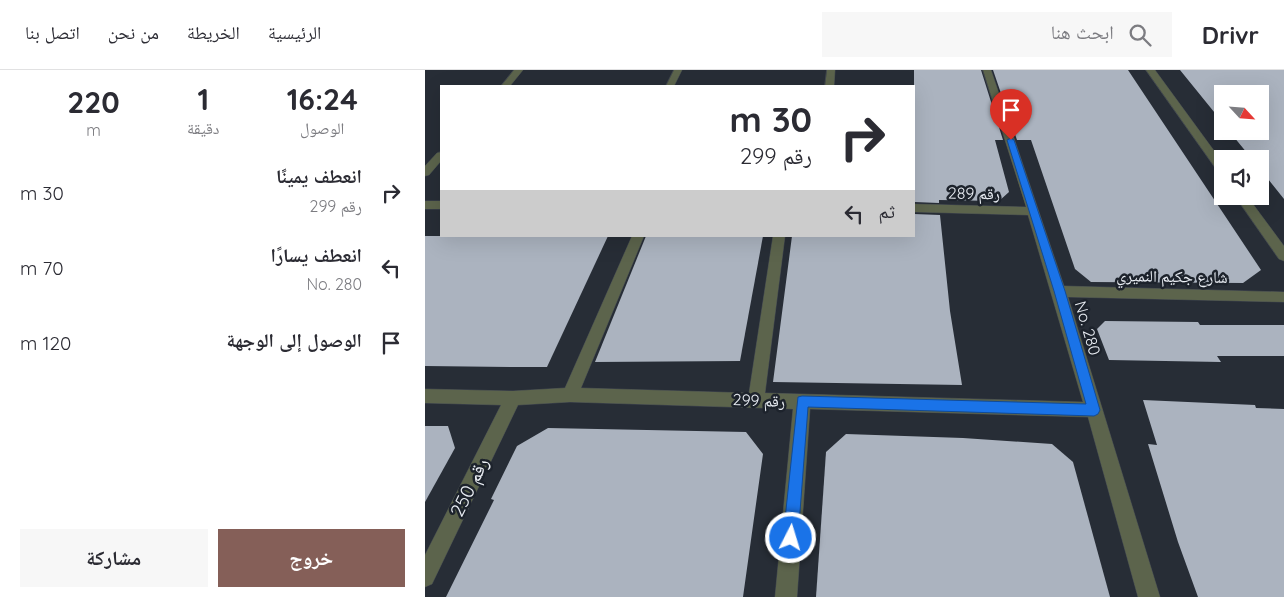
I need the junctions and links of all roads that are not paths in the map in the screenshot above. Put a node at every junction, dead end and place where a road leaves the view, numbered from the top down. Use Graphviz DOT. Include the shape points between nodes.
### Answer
graph roads {
  1 [pos="519,70"];
  2 [pos="678,70"];
  3 [pos="831,70"];
  4 [pos="987,70"];
  5 [pos="1150,70"];
  6 [pos="506,85"];
  7 [pos="670,85"];
  8 [pos="830,85"];
  9 [pos="440,156"];
  10 [pos="1214,159"];
  11 [pos="425,173"];
  12 [pos="425,205"];
  13 [pos="440,205"];
  14 [pos="1247,205"];
  15 [pos="915,208"];
  16 [pos="1034,211"];
  17 [pos="638,237"];
  18 [pos="779,237"];
  19 [pos="1284,256"];
  20 [pos="1059,291"];
  21 [pos="1284,297"];
  22 [pos="570,395"];
  23 [pos="425,396"];
  24 [pos="513,398"];
  25 [pos="756,400"];
  26 [pos="802,401"];
  27 [pos="1094,410"];
  28 [pos="425,577"];
  29 [pos="786,597"];
  30 [pos="1149,597"];
  1 -- 6 [label="street"];
  2 -- 7 [label="street"];
  3 -- 8 [label="street"];
  4 -- 16 [label="street, No. 280"];
  5 -- 10 [label="street"];
  9 -- 11 [label="street"];
  12 -- 13 [label="street"];
  14 -- 19 [label="street"];
  15 -- 16 [label="street, رقم 289"];
  16 -- 20 [label="street, No. 280"];
  17 -- 22 [label="street"];
  18 -- 25 [label="street"];
  20 -- 21 [label="street, شارع جكيم النميري"];
  20 -- 27 [label="street, No. 280"];
  22 -- 24 [label="street, رقم 299"];
  22 -- 25 [label="street, رقم 299"];
  23 -- 24 [label="street, رقم 299"];
  24 -- 28 [label="street, رقم 250"];
  25 -- 26 [label="street, رقم 299"];
  26 -- 27 [label="street, رقم 299"];
  26 -- 29 [label="street"];
  27 -- 30 [label="street, No. 280"];
}
